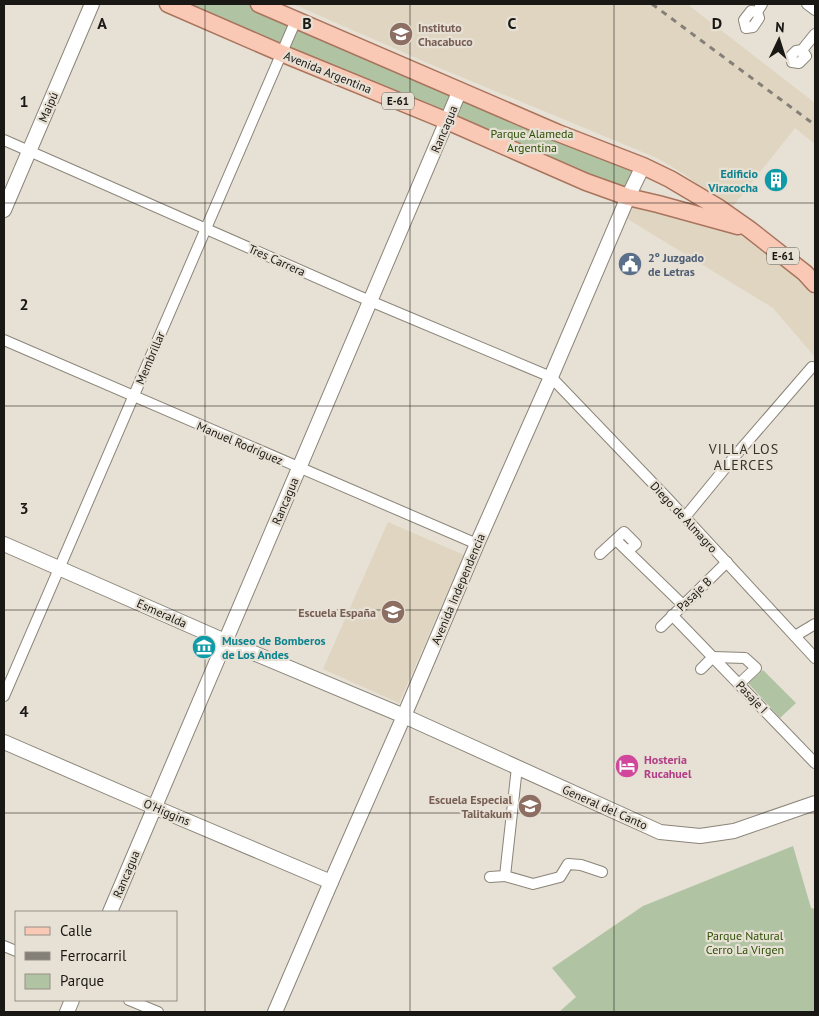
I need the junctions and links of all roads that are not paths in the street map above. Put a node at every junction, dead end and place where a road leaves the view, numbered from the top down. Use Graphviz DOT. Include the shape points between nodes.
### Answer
graph roads {
  1 [pos="92,4"];
  2 [pos="168,4"];
  3 [pos="259,4"];
  4 [pos="807,4"];
  5 [pos="815,10"];
  6 [pos="296,20"];
  7 [pos="815,34"];
  8 [pos="802,50"];
  9 [pos="282,53"];
  10 [pos="460,90"];
  11 [pos="447,121"];
  12 [pos="4,140"];
  13 [pos="29,151"];
  14 [pos="643,166"];
  15 [pos="628,197"];
  16 [pos="4,210"];
  17 [pos="206,228"];
  18 [pos="749,229"];
  19 [pos="815,284"];
  20 [pos="370,301"];
  21 [pos="4,340"];
  22 [pos="812,367"];
  23 [pos="551,377"];
  24 [pos="133,396"];
  25 [pos="299,468"];
  26 [pos="685,517"];
  27 [pos="4,544"];
  28 [pos="477,544"];
  29 [pos="600,554"];
  30 [pos="727,562"];
  31 [pos="59,568"];
  32 [pos="682,605"];
  33 [pos="672,615"];
  34 [pos="815,624"];
  35 [pos="661,627"];
  36 [pos="795,636"];
  37 [pos="225,641"];
  38 [pos="713,657"];
  39 [pos="815,658"];
  40 [pos="701,668"];
  41 [pos="739,684"];
  42 [pos="4,696"];
  43 [pos="404,716"];
  44 [pos="4,742"];
  45 [pos="815,763"];
  46 [pos="517,767"];
  47 [pos="815,803"];
  48 [pos="154,807"];
  49 [pos="602,872"];
  50 [pos="505,876"];
  51 [pos="490,877"];
  52 [pos="330,882"];
  53 [pos="110,911"];
  54 [pos="131,1001"];
  55 [pos="158,1012"];
  56 [pos="275,1012"];
  1 -- 13 [label="main road, Maipú"];
  2 -- 9 [label="main road, Avenida Argentina / E-61"];
  3 -- 6 [label="main road, E-61"];
  4 -- 5 [label="street"];
  6 -- 9 [label="street, Membrillar"];
  6 -- 10 [label="main road, E-61"];
  7 -- 8 [label="street"];
  9 -- 11 [label="main road, Avenida Argentina / E-61"];
  9 -- 17 [label="street, Membrillar"];
  10 -- 11 [label="main road, Rancagua"];
  10 -- 14 [label="main road, E-61"];
  11 -- 15 [label="main road, Avenida Argentina / E-61"];
  11 -- 20 [label="main road, Rancagua"];
  12 -- 13 [label="street, Tres Carrera"];
  13 -- 16 [label="main road, Maipú"];
  13 -- 17 [label="street, Tres Carrera"];
  14 -- 15 [label="main road, Avenida Independencia"];
  14 -- 18 [label="main road, E-61" via="711,203"];
  15 -- 18 [label="main road, E-61"];
  15 -- 23 [label="main road, Avenida Independencia"];
  17 -- 20 [label="street, Tres Carrera"];
  17 -- 24 [label="street, Membrillar"];
  18 -- 19 [label="main road, E-61"];
  20 -- 23 [label="street, Tres Carrera"];
  20 -- 25 [label="main road, Rancagua"];
  21 -- 24 [label="street, Manuel Rodríguez"];
  22 -- 26 [label="street"];
  23 -- 26 [label="street, Diego de Almagro"];
  23 -- 28 [label="main road, Avenida Independencia"];
  24 -- 25 [label="street, Manuel Rodríguez"];
  24 -- 31 [label="street, Membrillar"];
  25 -- 28 [label="street, Manuel Rodríguez"];
  25 -- 37 [label="main road, Rancagua"];
  26 -- 30 [label="street, Diego de Almagro"];
  27 -- 31 [label="main road, Esmeralda"];
  28 -- 43 [label="main road, Avenida Independencia"];
  29 -- 32 [label="street" via="620,536 628,551"];
  30 -- 32 [label="street, Pasaje B"];
  30 -- 36 [label="street, Diego de Almagro"];
  31 -- 37 [label="main road, Esmeralda"];
  31 -- 42 [label="street, Membrillar"];
  32 -- 33 [label="street, Pasaje B"];
  33 -- 35 [label="street, Pasaje B"];
  33 -- 38 [label="street, Pasaje I"];
  34 -- 36 [label="street"];
  36 -- 39 [label="street, Diego de Almagro"];
  37 -- 43 [label="main road, Esmeralda"];
  37 -- 48 [label="main road, Rancagua"];
  38 -- 40 [label="street"];
  38 -- 41 [label="street, Pasaje I"];
  38 -- 41 [label="street, Pasaje I" via="745,658 756,668"];
  41 -- 45 [label="street, Pasaje I"];
  43 -- 46 [label="main road, General del Canto"];
  43 -- 52 [label="main road, Avenida Independencia"];
  44 -- 48 [label="main road, O'Higgins"];
  46 -- 47 [label="main road, General del Canto" via="660,832 700,836 734,831"];
  46 -- 50 [label="street"];
  48 -- 52 [label="main road, O'Higgins"];
  48 -- 53 [label="main road, Rancagua"];
  49 -- 50 [label="street" via="568,864 560,877 533,884"];
  50 -- 51 [label="street"];
  52 -- 56 [label="main road, Avenida Independencia"];
  54 -- 55 [label="street"];
}
